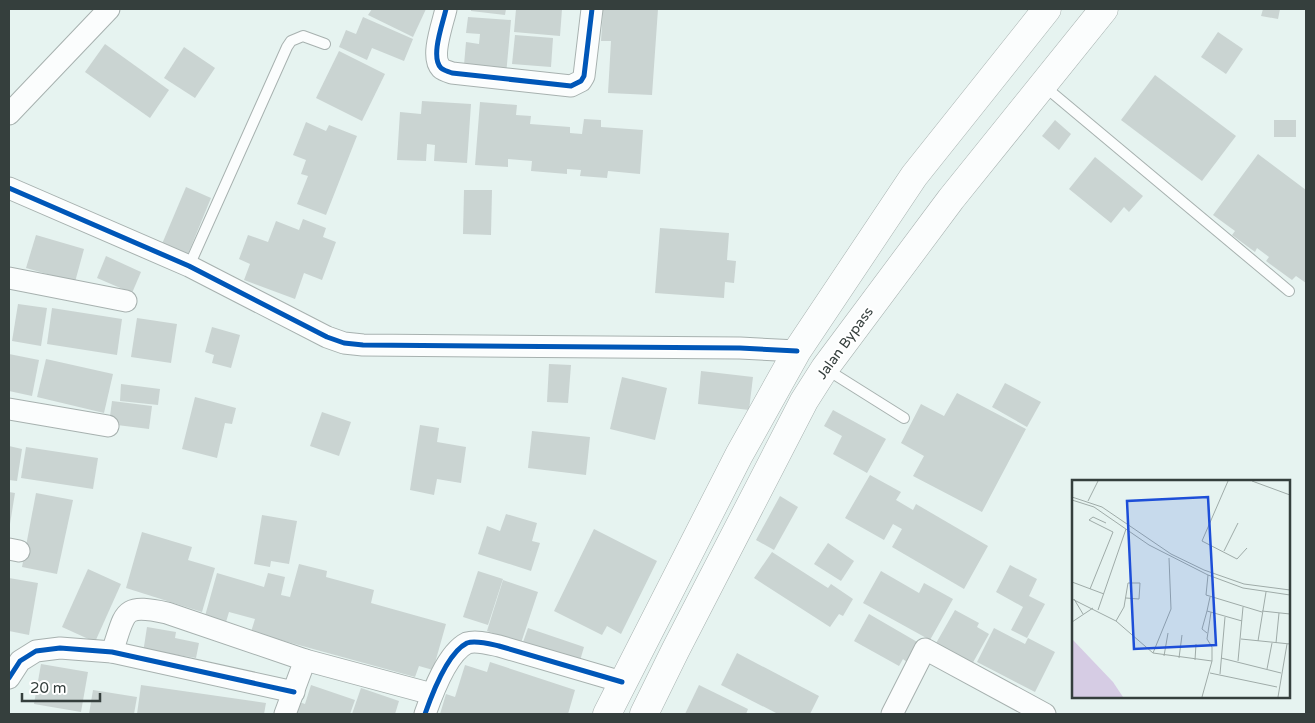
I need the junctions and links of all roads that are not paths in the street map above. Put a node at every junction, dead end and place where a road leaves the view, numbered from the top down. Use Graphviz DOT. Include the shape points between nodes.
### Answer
graph roads {
  1 [pos="109,9"];
  2 [pos="446,9"];
  3 [pos="592,9"];
  4 [pos="1047,9"];
  5 [pos="1104,9"];
  6 [pos="326,44"];
  7 [pos="1043,85"];
  8 [pos="9,114"];
  9 [pos="9,188"];
  10 [pos="190,266"];
  11 [pos="9,278"];
  12 [pos="1289,292"];
  13 [pos="126,301"];
  14 [pos="797,351"];
  15 [pos="825,368"];
  16 [pos="9,409"];
  17 [pos="904,418"];
  18 [pos="108,426"];
  19 [pos="112,652"];
  20 [pos="305,660"];
  21 [pos="9,678"];
  22 [pos="622,682"];
  23 [pos="294,692"];
  24 [pos="432,694"];
  25 [pos="285,714"];
  26 [pos="424,714"];
  27 [pos="607,714"];
  28 [pos="644,714"];
  29 [pos="892,714"];
  30 [pos="1045,714"];
  1 -- 8 [label="street"];
  2 -- 3 [label="street" via="436,51 441,68 452,73 571,86 584,76"];
  4 -- 14 [label="highway" via="914,176"];
  5 -- 7 [label="highway, Jalan Bypass"];
  6 -- 10 [label="lane" via="303,36 291,41 287,47"];
  7 -- 12 [label="lane"];
  7 -- 15 [label="highway, Jalan Bypass" via="951,199"];
  9 -- 10 [label="street"];
  10 -- 14 [label="street" via="344,343"];
  11 -- 13 [label="street"];
  14 -- 22 [label="highway" via="739,455"];
  15 -- 17 [label="lane"];
  15 -- 28 [label="highway, Jalan Bypass" via="804,401"];
  16 -- 18 [label="street"];
  19 -- 20 [label="street" via="124,615 135,609 150,609"];
  19 -- 21 [label="street" via="60,648 36,651 20,661"];
  19 -- 23 [label="street"];
  20 -- 23 [label="street"];
  20 -- 24 [label="street"];
  22 -- 24 [label="street" via="480,642 468,643 457,651"];
  22 -- 27 [label="highway"];
  23 -- 25 [label="street"];
  24 -- 26 [label="street"];
  29 -- 30 [label="street" via="925,649"];
}
